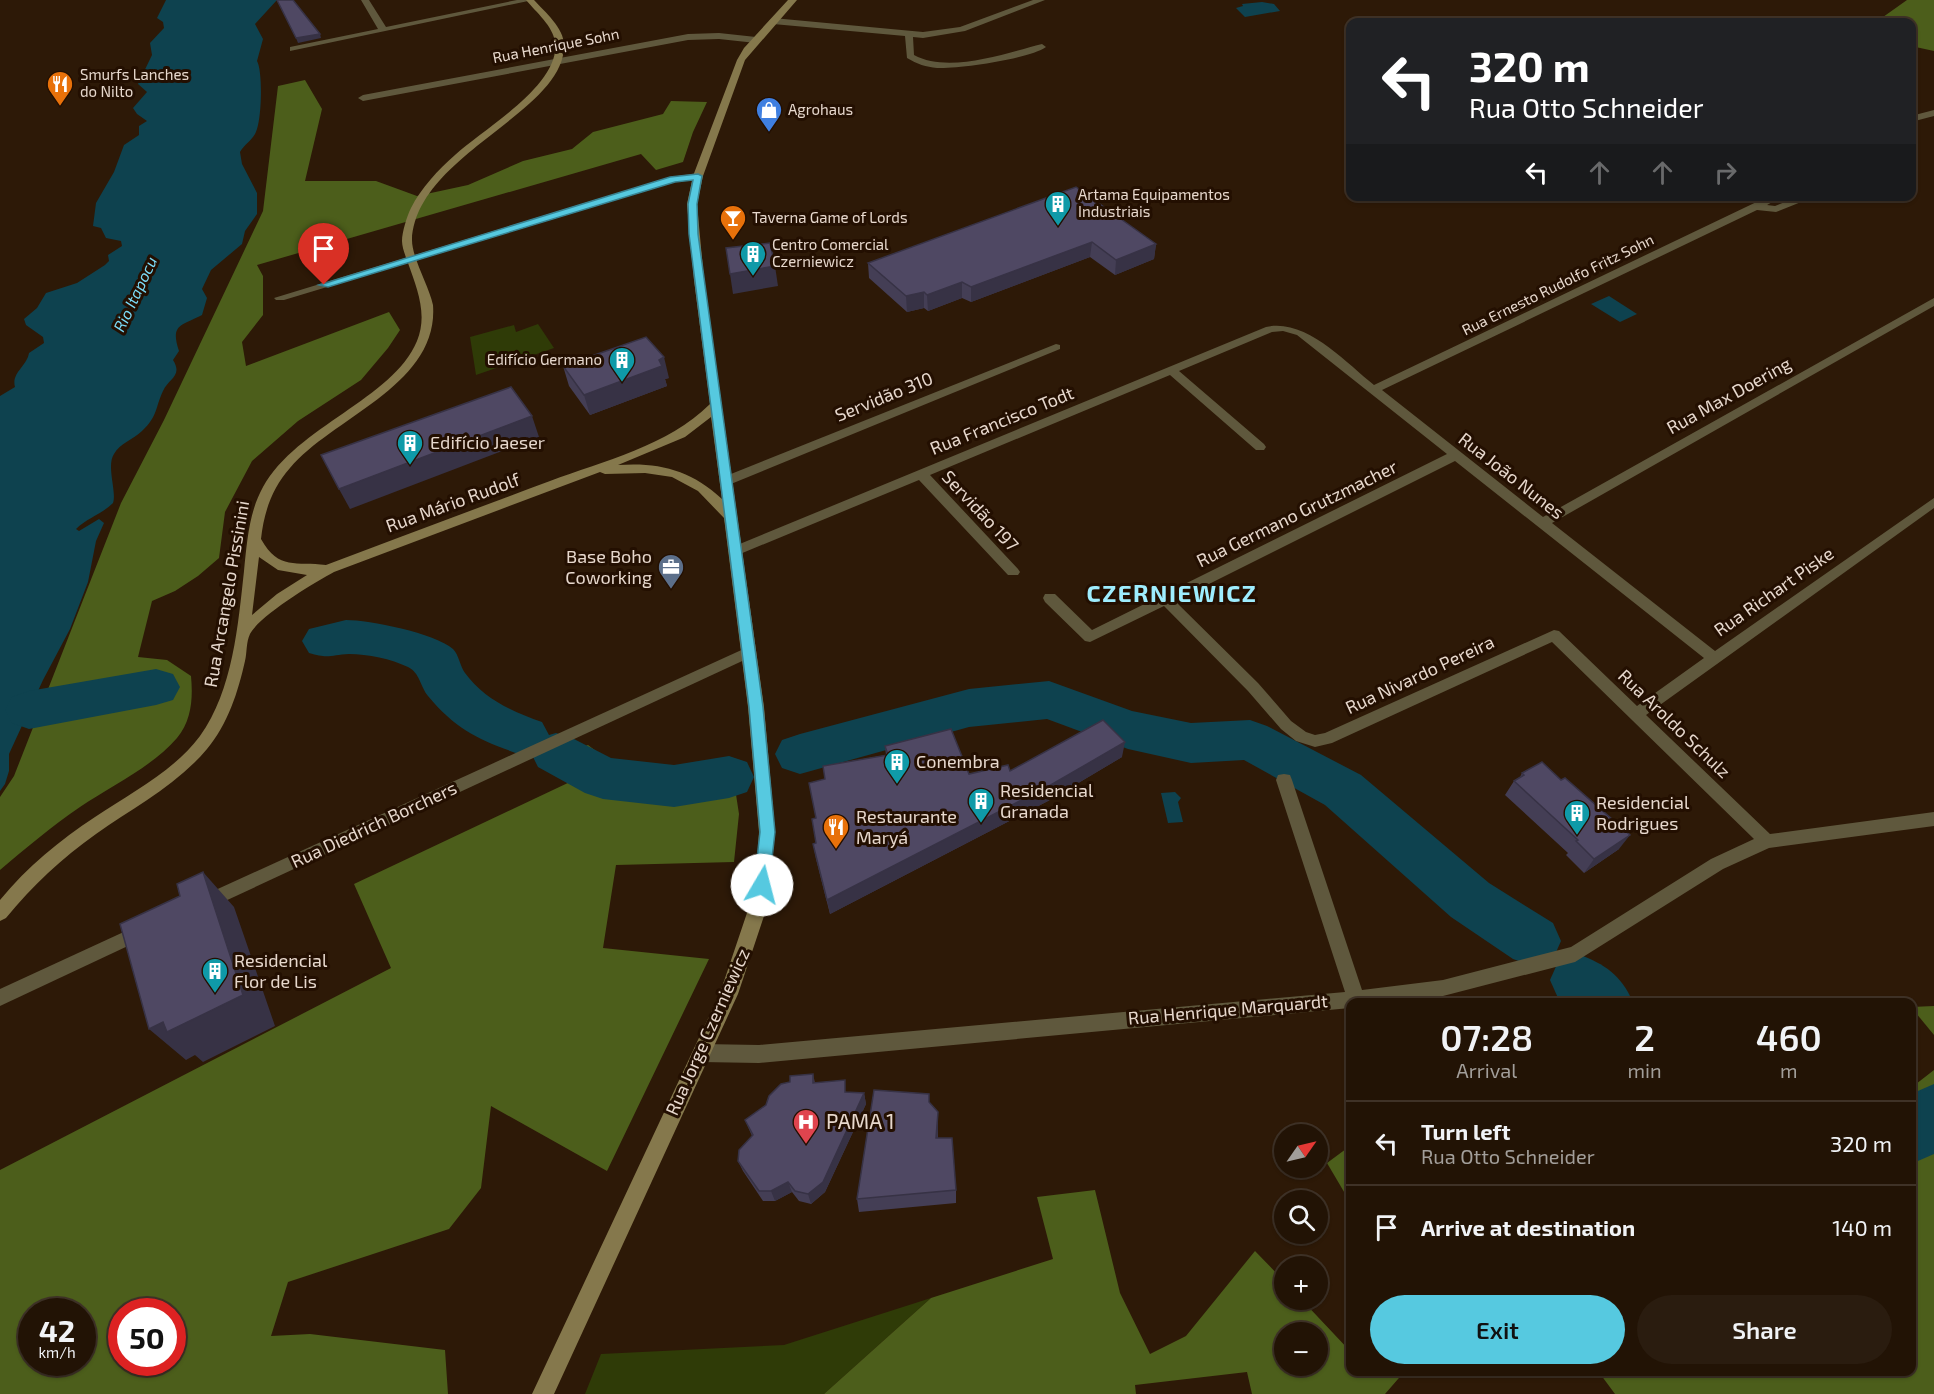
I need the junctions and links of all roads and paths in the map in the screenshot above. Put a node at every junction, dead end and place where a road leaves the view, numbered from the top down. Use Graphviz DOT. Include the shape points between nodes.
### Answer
graph roads {
  1 [pos="365,0"];
  2 [pos="529,0"];
  3 [pos="793,0"];
  4 [pos="1041,0"];
  5 [pos="773,21"];
  6 [pos="383,30"];
  7 [pos="909,35"];
  8 [pos="756,40"];
  9 [pos="1042,47"];
  10 [pos="293,49"];
  11 [pos="557,61"];
  12 [pos="363,98"];
  13 [pos="1934,113"];
  14 [pos="1916,118"];
  15 [pos="698,176"];
  16 [pos="1768,201"];
  17 [pos="1797,201"];
  18 [pos="1756,207"];
  19 [pos="411,258"];
  20 [pos="280,298"];
  21 [pos="1934,301"];
  22 [pos="1284,328"];
  23 [pos="1056,347"];
  24 [pos="1171,370"];
  25 [pos="1373,390"];
  26 [pos="716,405"];
  27 [pos="1260,447"];
  28 [pos="1456,455"];
  29 [pos="591,472"];
  30 [pos="921,474"];
  31 [pos="726,481"];
  32 [pos="1934,502"];
  33 [pos="730,517"];
  34 [pos="1542,523"];
  35 [pos="254,539"];
  36 [pos="735,551"];
  37 [pos="329,568"];
  38 [pos="1013,572"];
  39 [pos="1050,598"];
  40 [pos="1166,600"];
  41 [pos="241,634"];
  42 [pos="1554,635"];
  43 [pos="748,652"];
  44 [pos="1714,658"];
  45 [pos="1636,714"];
  46 [pos="1284,780"];
  47 [pos="1934,819"];
  48 [pos="1767,841"];
  49 [pos="187,911"];
  50 [pos="0,913"];
  51 [pos="155,926"];
  52 [pos="0,998"];
  53 [pos="1356,998"];
  54 [pos="1364,998"];
  55 [pos="1346,1000"];
  56 [pos="702,1053"];
  57 [pos="543,1394"];
  1 -- 6 [label="street"];
  2 -- 6 [label="street"];
  2 -- 11 [label="main road" via="556,34 560,45"];
  3 -- 5 [label="main road, Rua Jorge Czerniewicz"];
  4 -- 7 [label="street" via="962,29"];
  5 -- 7 [label="street"];
  5 -- 8 [label="main road, Rua Jorge Czerniewicz"];
  6 -- 10 [label="street"];
  7 -- 9 [label="street" via="910,56 923,63 966,65"];
  8 -- 11 [label="street, Rua Henrique Sohn" via="688,37"];
  8 -- 15 [label="main road, Rua Jorge Czerniewicz" via="738,66"];
  11 -- 12 [label="street, Rua Henrique Sohn"];
  11 -- 19 [label="main road, Rua Arcangelo Pissinini" via="535,94 430,184 411,217 407,241"];
  13 -- 14 [label="street"];
  15 -- 19 [label="street" via="674,179"];
  15 -- 26 [label="main road, Rua Jorge Czerniewicz" via="692,204 693,234"];
  16 -- 18 [label="street, Rua Ernesto Rudolfo Fritz Sohn"];
  17 -- 18 [label="street, Rua Ernesto Rudolfo Fritz Sohn" via="1776,209"];
  18 -- 25 [label="street, Rua Ernesto Rudolfo Fritz Sohn"];
  19 -- 20 [label="street"];
  19 -- 35 [label="main road, Rua Arcangelo Pissinini" via="428,311 426,331 418,348 387,385 303,448 279,471 260,508"];
  21 -- 34 [label="street, Rua Max Doering"];
  22 -- 24 [label="street, Rua Francisco Todt" via="1270,329"];
  22 -- 25 [label="street, Rua João Nunes" via="1301,333"];
  23 -- 31 [label="street, Servidão 310"];
  24 -- 27 [label="street"];
  24 -- 30 [label="street, Rua Francisco Todt"];
  25 -- 28 [label="street, Rua João Nunes"];
  26 -- 29 [label="main road, Rua Mário Rudolf" via="681,434"];
  26 -- 31 [label="main road, Rua Jorge Czerniewicz"];
  28 -- 34 [label="street, Rua João Nunes"];
  28 -- 40 [label="street, Rua Germano Grutzmacher"];
  29 -- 33 [label="main road, Rua Mário Rudolf" via="656,468 675,471 705,490"];
  29 -- 37 [label="main road, Rua Mário Rudolf"];
  30 -- 36 [label="street, Rua Francisco Todt"];
  30 -- 38 [label="street, Servidão 197"];
  31 -- 33 [label="main road, Rua Jorge Czerniewicz"];
  32 -- 44 [label="street, Rua Richart Piske"];
  33 -- 36 [label="main road, Rua Jorge Czerniewicz"];
  34 -- 44 [label="street, Rua João Nunes"];
  35 -- 37 [label="main road, Rua Mário Rudolf" via="263,556 285,569"];
  35 -- 41 [label="main road, Rua Arcangelo Pissinini"];
  36 -- 43 [label="main road, Rua Jorge Czerniewicz"];
  37 -- 41 [label="main road, Rua Mário Rudolf" via="288,591"];
  39 -- 40 [label="street, Rua Germano Grutzmacher" via="1090,638"];
  40 -- 42 [label="street, Rua Nivardo Pereira" via="1286,725 1301,737 1315,741 1327,739"];
  41 -- 50 [label="main road, Rua Arcangelo Pissinini" via="223,712 203,742 159,783 41,867"];
  42 -- 45 [label="street, Rua Aroldo Schulz"];
  43 -- 49 [label="street, Rua Diedrich Borchers"];
  43 -- 56 [label="main road, Rua Jorge Czerniewicz" via="767,832 765,863 758,907 742,961"];
  44 -- 45 [label="street, Rua Richart Piske"];
  45 -- 48 [label="street, Rua Aroldo Schulz"];
  46 -- 53 [label="street"];
  47 -- 48 [label="street, Rua Henrique Marquardt"];
  48 -- 54 [label="street, Rua Henrique Marquardt" via="1717,864 1575,954 1443,988"];
  51 -- 52 [label="street"];
  55 -- 56 [label="street, Rua Henrique Marquardt" via="759,1054"];
  56 -- 57 [label="main road, Rua Jorge Czerniewicz"];
}
